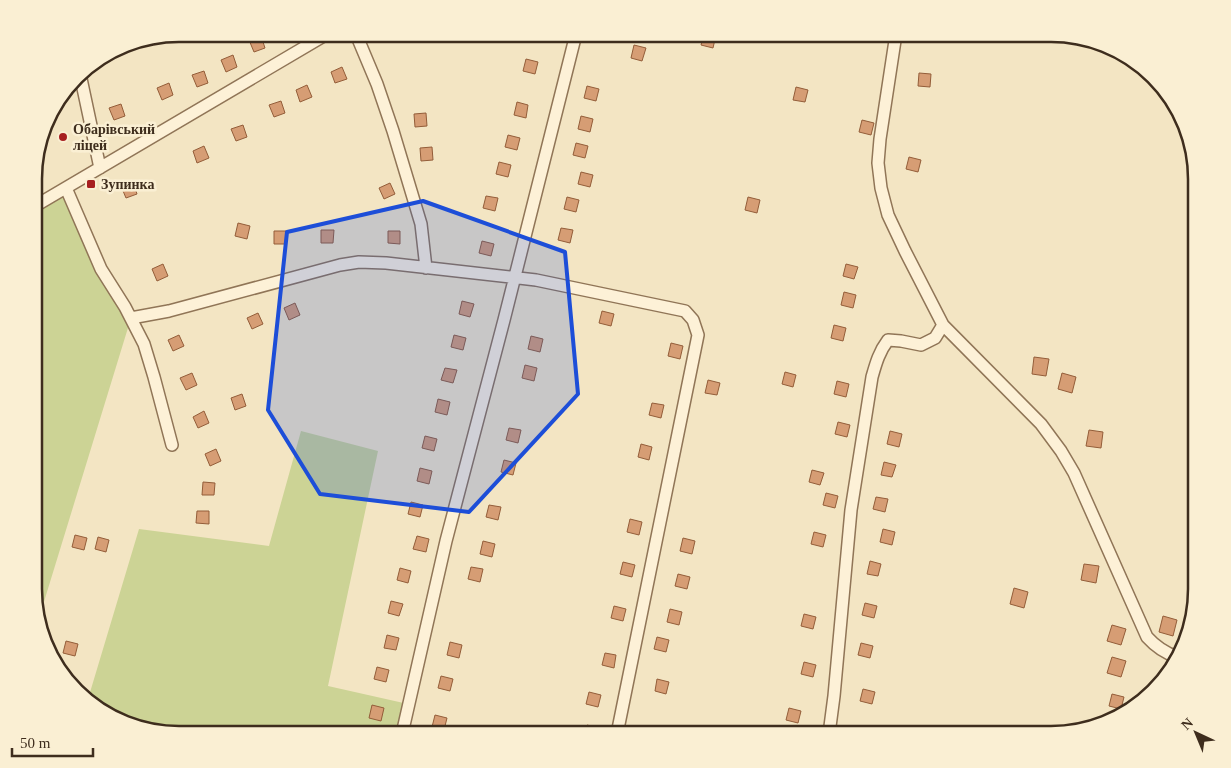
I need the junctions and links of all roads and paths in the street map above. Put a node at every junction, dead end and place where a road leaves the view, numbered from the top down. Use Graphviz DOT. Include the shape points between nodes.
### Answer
graph roads {
  1 [pos="312,43"];
  2 [pos="360,43"];
  3 [pos="574,43"];
  4 [pos="895,43"];
  5 [pos="82,84"];
  6 [pos="100,168"];
  7 [pos="66,188"];
  8 [pos="42,202"];
  9 [pos="426,268"];
  10 [pos="515,278"];
  11 [pos="130,318"];
  12 [pos="943,325"];
  13 [pos="172,445"];
  14 [pos="1171,655"];
  15 [pos="830,725"];
  16 [pos="404,726"];
  17 [pos="619,726"];
  1 -- 6 [label="street"];
  2 -- 9 [label="street" via="393,131 421,224"];
  3 -- 10 [label="street"];
  4 -- 12 [label="street" via="880,139 881,188 888,215"];
  5 -- 6 [label="street"];
  6 -- 7 [label="street"];
  7 -- 8 [label="street"];
  7 -- 11 [label="street" via="101,269"];
  9 -- 10 [label="street"];
  9 -- 11 [label="street" via="359,262 340,265 169,311"];
  10 -- 16 [label="street" via="446,541"];
  10 -- 17 [label="street" via="685,311 693,320 698,335"];
  11 -- 13 [label="street" via="144,344"];
  12 -- 14 [label="street" via="1041,424 1061,451 1074,473 1147,637"];
  12 -- 15 [label="street" via="935,338 920,345 888,340 876,360 851,510"];
}
